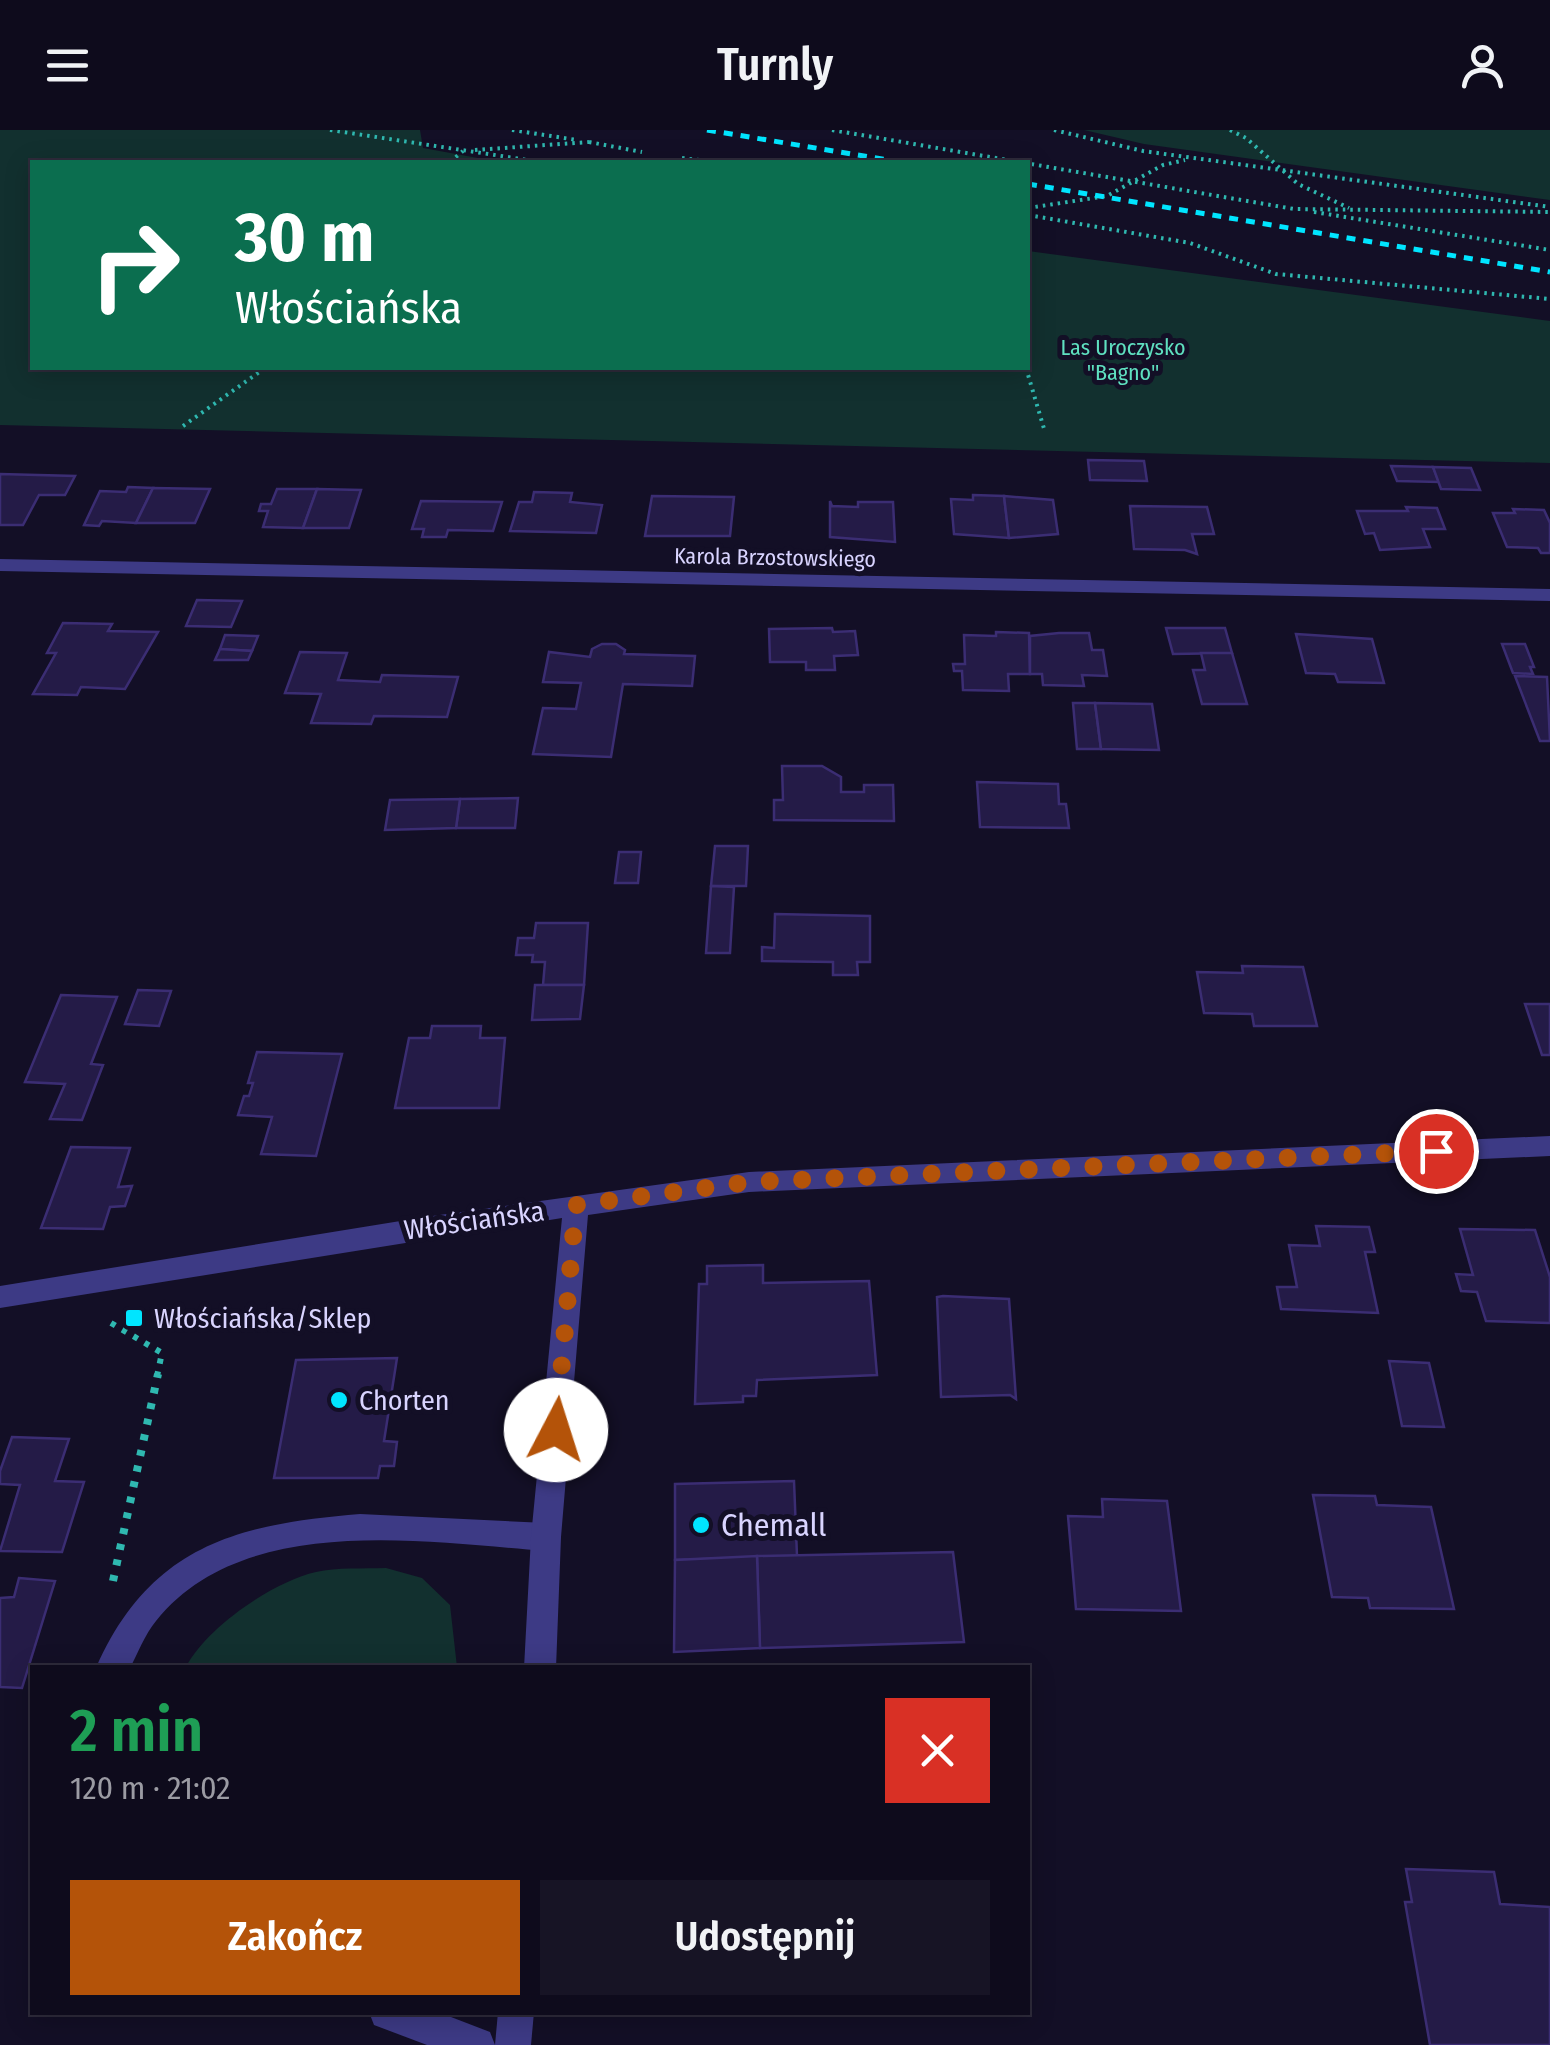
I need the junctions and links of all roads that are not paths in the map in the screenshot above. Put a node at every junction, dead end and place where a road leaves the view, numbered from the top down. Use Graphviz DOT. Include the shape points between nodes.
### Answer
graph roads {
  1 [pos="0,565"];
  2 [pos="1550,595"];
  3 [pos="1550,1146"];
  4 [pos="576,1205"];
  5 [pos="0,1297"];
  6 [pos="546,1537"];
  7 [pos="114,1665"];
  8 [pos="540,1665"];
  9 [pos="395,2015"];
  10 [pos="516,2015"];
  11 [pos="477,2045"];
  12 [pos="513,2045"];
  1 -- 2 [label="street, Karola Brzostowskiego"];
  3 -- 4 [label="street, Włościańska" via="750,1182"];
  4 -- 5 [label="street, Włościańska"];
  4 -- 6 [label="street"];
  6 -- 7 [label="street" via="392,1528 244,1542 187,1568 148,1603"];
  6 -- 8 [label="street"];
  9 -- 11 [label="street"];
  10 -- 12 [label="street"];
}
